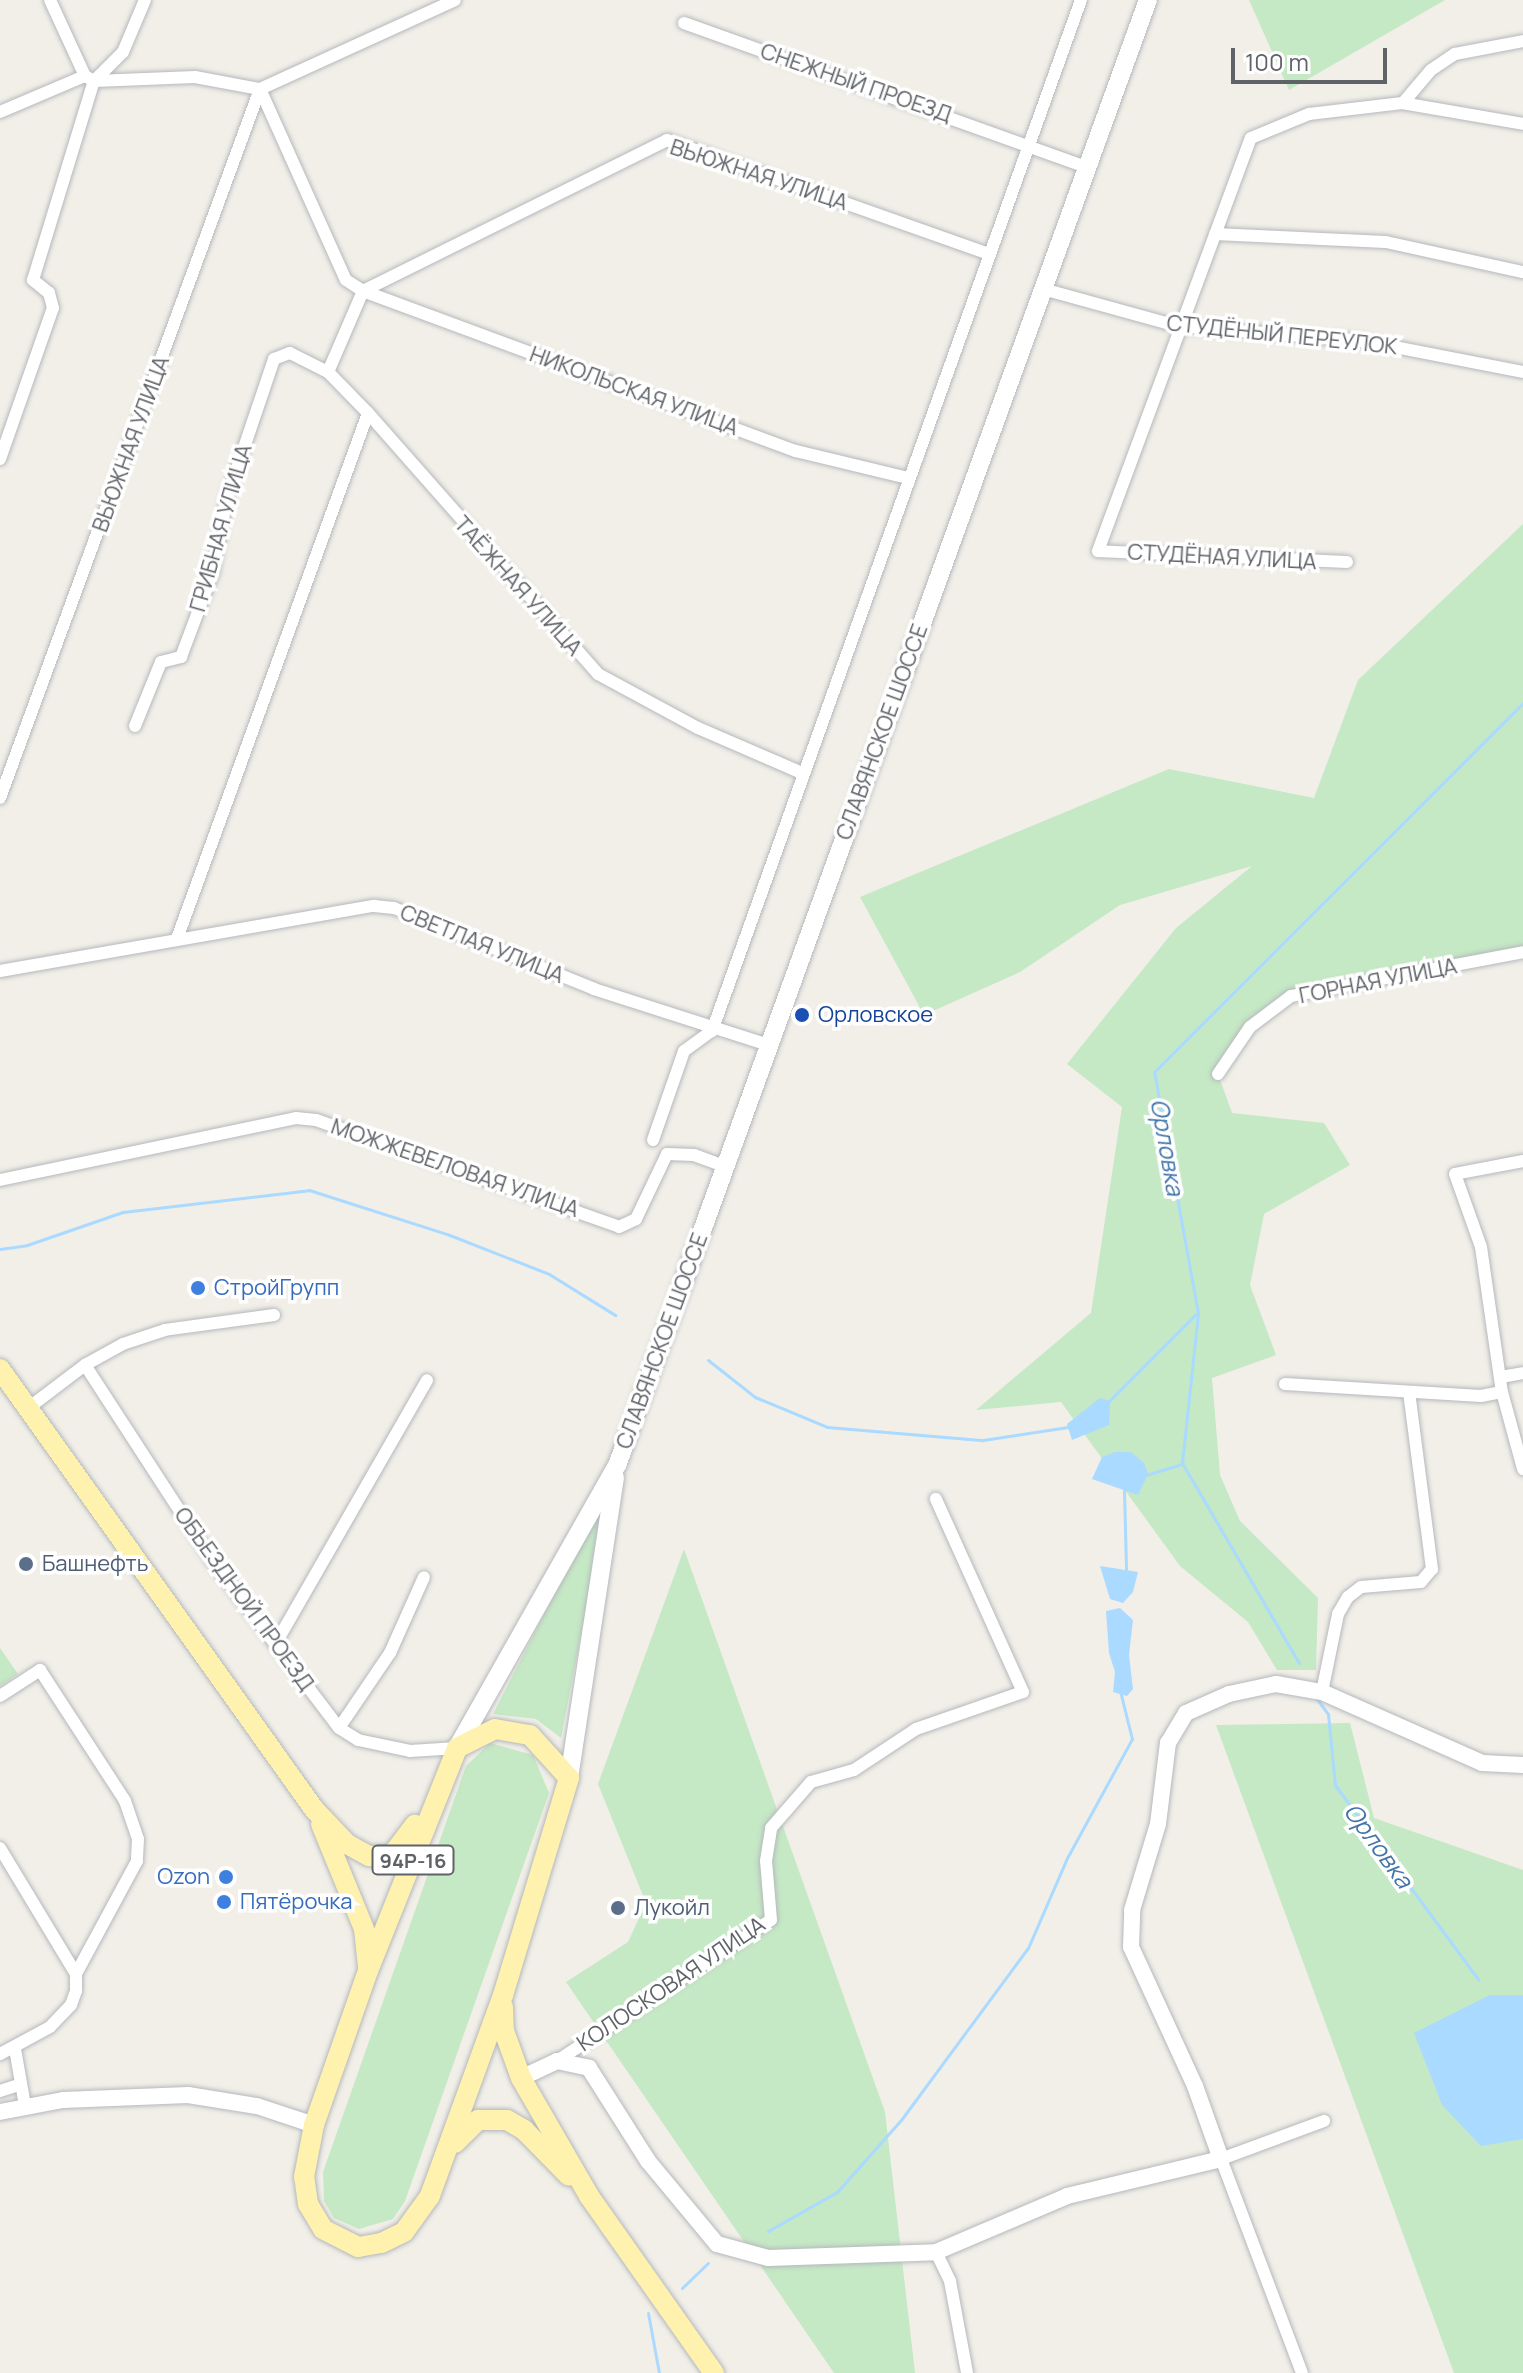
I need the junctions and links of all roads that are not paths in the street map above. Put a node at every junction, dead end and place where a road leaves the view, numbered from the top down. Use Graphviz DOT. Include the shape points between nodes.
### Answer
graph roads {
  1 [pos="50,0"];
  2 [pos="145,0"];
  3 [pos="455,0"];
  4 [pos="1081,0"];
  5 [pos="1148,0"];
  6 [pos="684,23"];
  7 [pos="1523,41"];
  8 [pos="90,79"];
  9 [pos="260,89"];
  10 [pos="1403,103"];
  11 [pos="0,112"];
  12 [pos="1523,124"];
  13 [pos="1029,143"];
  14 [pos="1087,167"];
  15 [pos="1215,234"];
  16 [pos="989,254"];
  17 [pos="1523,272"];
  18 [pos="1043,289"];
  19 [pos="363,291"];
  20 [pos="1181,327"];
  21 [pos="274,359"];
  22 [pos="328,372"];
  23 [pos="1523,372"];
  24 [pos="368,413"];
  25 [pos="0,459"];
  26 [pos="908,478"];
  27 [pos="1347,562"];
  28 [pos="135,726"];
  29 [pos="802,773"];
  30 [pos="0,798"];
  31 [pos="178,936"];
  32 [pos="1523,952"];
  33 [pos="0,971"];
  34 [pos="712,1031"];
  35 [pos="768,1045"];
  36 [pos="1218,1074"];
  37 [pos="653,1140"];
  38 [pos="1523,1161"];
  39 [pos="725,1166"];
  40 [pos="0,1180"];
  41 [pos="274,1315"];
  42 [pos="85,1365"];
  43 [pos="0,1369"];
  44 [pos="1523,1373"];
  45 [pos="1501,1377"];
  46 [pos="427,1380"];
  47 [pos="1285,1384"];
  48 [pos="1502,1392"];
  49 [pos="1409,1393"];
  50 [pos="27,1409"];
  51 [pos="618,1463"];
  52 [pos="1523,1469"];
  53 [pos="936,1499"];
  54 [pos="424,1577"];
  55 [pos="276,1643"];
  56 [pos="1322,1692"];
  57 [pos="0,1696"];
  58 [pos="339,1728"];
  59 [pos="457,1748"];
  60 [pos="1523,1765"];
  61 [pos="569,1778"];
  62 [pos="314,1809"];
  63 [pos="0,1848"];
  64 [pos="368,1971"];
  65 [pos="76,1974"];
  66 [pos="503,1995"];
  67 [pos="15,2049"];
  68 [pos="0,2054"];
  69 [pos="557,2061"];
  70 [pos="521,2078"];
  71 [pos="21,2084"];
  72 [pos="0,2091"];
  73 [pos="25,2106"];
  74 [pos="0,2112"];
  75 [pos="1324,2121"];
  76 [pos="314,2125"];
  77 [pos="1221,2159"];
  78 [pos="438,2175"];
  79 [pos="589,2196"];
  80 [pos="936,2252"];
  81 [pos="714,2373"];
  82 [pos="967,2373"];
  83 [pos="1302,2373"];
  1 -- 8 [label="street"];
  2 -- 8 [label="street" via="123,52"];
  3 -- 9 [label="street"];
  4 -- 13 [label="street"];
  5 -- 14 [label="main road, СЛАВЯНСКОЕ ШОССЕ"];
  6 -- 13 [label="street, СНЕЖНЫЙ ПРОЕЗД"];
  7 -- 10 [label="street" via="1455,54 1431,70"];
  8 -- 9 [label="street" via="195,77"];
  8 -- 11 [label="street"];
  8 -- 25 [label="street" via="33,280 49,293 53,308"];
  9 -- 19 [label="street" via="346,280"];
  9 -- 30 [label="street, ВЬЮЖНАЯ УЛИЦА"];
  10 -- 12 [label="street"];
  10 -- 15 [label="street" via="1309,114 1251,138"];
  13 -- 14 [label="street, СНЕЖНЫЙ ПРОЕЗД"];
  13 -- 16 [label="street"];
  14 -- 18 [label="main road, СЛАВЯНСКОЕ ШОССЕ"];
  15 -- 17 [label="street" via="1386,242"];
  15 -- 20 [label="street"];
  16 -- 19 [label="street, ВЬЮЖНАЯ УЛИЦА" via="667,140"];
  16 -- 26 [label="street"];
  18 -- 20 [label="street, СТУДЁНЫЙ ПЕРЕУЛОК"];
  18 -- 35 [label="main road, СЛАВЯНСКОЕ ШОССЕ"];
  19 -- 22 [label="street"];
  19 -- 26 [label="street, НИКОЛЬСКАЯ УЛИЦА" via="796,451"];
  20 -- 23 [label="street, СТУДЁНЫЙ ПЕРЕУЛОК" via="1364,341"];
  20 -- 27 [label="street, СТУДЁНАЯ УЛИЦА" via="1098,551"];
  21 -- 22 [label="street, ТАЁЖНАЯ УЛИЦА" via="290,353"];
  21 -- 28 [label="street, ГРИБНАЯ УЛИЦА" via="227,498 203,601 181,657 161,662"];
  22 -- 24 [label="street, ТАЁЖНАЯ УЛИЦА"];
  24 -- 29 [label="street, ТАЁЖНАЯ УЛИЦА" via="598,674 698,728"];
  24 -- 31 [label="street"];
  26 -- 29 [label="street"];
  29 -- 34 [label="street"];
  31 -- 33 [label="street, СВЕТЛАЯ УЛИЦА"];
  31 -- 34 [label="street, СВЕТЛАЯ УЛИЦА" via="352,906 394,908"];
  32 -- 36 [label="street, ГОРНАЯ УЛИЦА" via="1291,996 1250,1027"];
  34 -- 35 [label="street, СВЕТЛАЯ УЛИЦА"];
  34 -- 37 [label="street" via="684,1051"];
  35 -- 39 [label="main road, СЛАВЯНСКОЕ ШОССЕ"];
  38 -- 45 [label="street" via="1455,1174 1481,1247"];
  39 -- 40 [label="street, МОЖЖЕВЕЛОВАЯ УЛИЦА" via="694,1155 667,1154 636,1219 619,1227 332,1123 306,1119"];
  39 -- 51 [label="main road, СЛАВЯНСКОЕ ШОССЕ"];
  41 -- 42 [label="street" via="165,1330 123,1344"];
  42 -- 50 [label="street"];
  42 -- 55 [label="street, ОБЪЕЗДНОЙ ПРОЕЗД" via="213,1562"];
  43 -- 50 [label="main road, 94Р-16"];
  44 -- 45 [label="street"];
  45 -- 48 [label="street"];
  46 -- 55 [label="street"];
  47 -- 49 [label="street"];
  48 -- 49 [label="street"];
  48 -- 52 [label="street"];
  49 -- 56 [label="street" via="1432,1569 1421,1582 1361,1587 1348,1597 1338,1614"];
  50 -- 62 [label="main road, 94Р-16"];
  51 -- 59 [label="main road, СЛАВЯНСКОЕ ШОССЕ"];
  51 -- 61 [label="main road, СЛАВЯНСКОЕ ШОССЕ"];
  53 -- 69 [label="street, КОЛОСКОВАЯ УЛИЦА" via="1023,1692 916,1729 854,1770 811,1782 771,1828 766,1861 771,1920"];
  54 -- 58 [label="street" via="390,1653"];
  55 -- 58 [label="street, ОБЪЕЗДНОЙ ПРОЕЗД"];
  56 -- 60 [label="street" via="1482,1763"];
  56 -- 77 [label="street" via="1276,1684 1195,1706 1172,1731 1158,1824 1132,1910 1131,1947 1195,2086"];
  57 -- 65 [label="street" via="40,1670 125,1801 140,1849"];
  58 -- 59 [label="street" via="358,1740 410,1751"];
  59 -- 61 [label="main road" via="495,1729 520,1731 542,1743"];
  59 -- 62 [label="main road, 94Р-16" via="403,1846 392,1855 356,1850"];
  59 -- 64 [label="main road, 94Р-16"];
  61 -- 66 [label="main road, 94Р-16"];
  62 -- 64 [label="main road, 94Р-16" via="364,1929"];
  63 -- 65 [label="street"];
  64 -- 76 [label="main road, 94Р-16"];
  65 -- 67 [label="street" via="76,1991 64,2015"];
  66 -- 70 [label="main road, 94Р-16" via="504,2031"];
  66 -- 78 [label="main road, 94Р-16"];
  67 -- 68 [label="street"];
  67 -- 71 [label="street"];
  69 -- 70 [label="street, КОЛОСКОВАЯ УЛИЦА"];
  69 -- 80 [label="street, КОЛОСКОВАЯ УЛИЦА" via="589,2068 602,2082 648,2161 717,2244 768,2258"];
  70 -- 79 [label="main road, 94Р-16"];
  71 -- 72 [label="street"];
  71 -- 73 [label="street"];
  73 -- 74 [label="street"];
  73 -- 76 [label="street" via="188,2095 257,2106"];
  75 -- 77 [label="street"];
  76 -- 78 [label="main road, 94Р-16" via="304,2177 308,2204 323,2229 345,2243 369,2246 404,2232 422,2212"];
  77 -- 80 [label="street, КОЛОСКОВАЯ УЛИЦА" via="1067,2196"];
  77 -- 83 [label="street"];
  78 -- 79 [label="main road, 94Р-16" via="466,2128 492,2117 524,2130"];
  79 -- 81 [label="main road, 94Р-16"];
  80 -- 82 [label="street" via="950,2281"];
}
